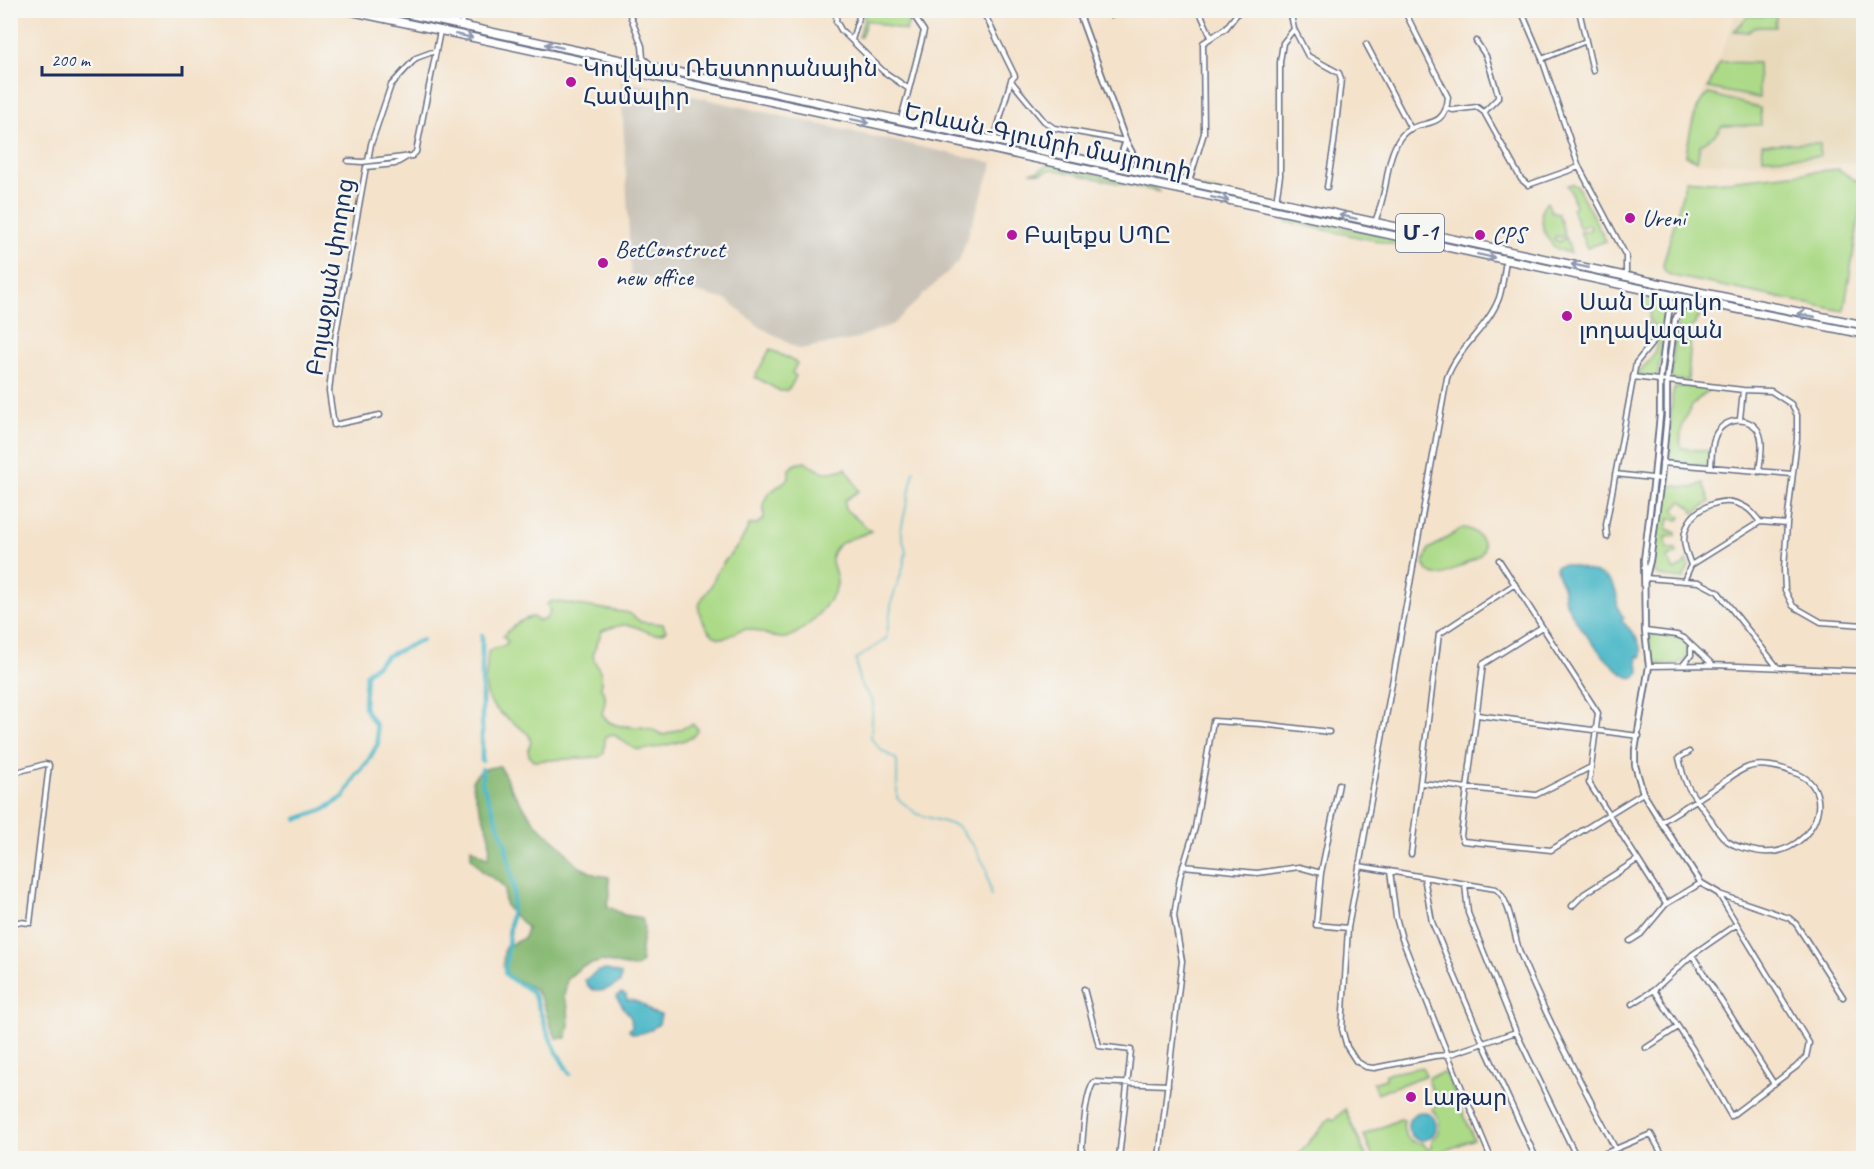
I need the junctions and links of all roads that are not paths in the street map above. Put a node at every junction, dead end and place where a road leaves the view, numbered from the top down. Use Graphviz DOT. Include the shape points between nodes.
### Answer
graph roads {
  1 [pos="345,10"];
  2 [pos="389,10"];
  3 [pos="464,10"];
  4 [pos="837,10"];
  5 [pos="861,10"];
  6 [pos="910,10"];
  7 [pos="976,10"];
  8 [pos="1078,10"];
  9 [pos="1100,10"];
  10 [pos="1119,10"];
  11 [pos="1199,10"];
  12 [pos="1240,10"];
  13 [pos="1290,10"];
  14 [pos="1404,10"];
  15 [pos="1521,10"];
  16 [pos="1579,10"];
  17 [pos="363,12"];
  18 [pos="630,12"];
  19 [pos="461,26"];
  20 [pos="1294,29"];
  21 [pos="440,31"];
  22 [pos="1211,37"];
  23 [pos="852,40"];
  24 [pos="1476,41"];
  25 [pos="1586,41"];
  26 [pos="1366,44"];
  27 [pos="436,51"];
  28 [pos="1542,59"];
  29 [pos="654,68"];
  30 [pos="1593,72"];
  31 [pos="1011,80"];
  32 [pos="909,89"];
  33 [pos="1446,108"];
  34 [pos="1485,114"];
  35 [pos="899,120"];
  36 [pos="896,129"];
  37 [pos="1411,129"];
  38 [pos="994,141"];
  39 [pos="1126,141"];
  40 [pos="407,157"];
  41 [pos="348,161"];
  42 [pos="368,161"];
  43 [pos="1110,166"];
  44 [pos="1579,167"];
  45 [pos="1142,172"];
  46 [pos="1189,183"];
  47 [pos="1327,187"];
  48 [pos="1276,202"];
  49 [pos="1375,223"];
  50 [pos="1431,235"];
  51 [pos="1429,244"];
  52 [pos="1506,260"];
  53 [pos="1610,273"];
  54 [pos="1626,276"];
  55 [pos="1608,282"];
  56 [pos="1658,293"];
  57 [pos="1698,301"];
  58 [pos="1783,310"];
  59 [pos="1781,319"];
  60 [pos="1863,325"];
  61 [pos="1863,334"];
  62 [pos="1653,342"];
  63 [pos="1633,377"];
  64 [pos="1660,380"];
  65 [pos="1667,381"];
  66 [pos="1743,390"];
  67 [pos="380,415"];
  68 [pos="1740,419"];
  69 [pos="1662,463"];
  70 [pos="1711,468"];
  71 [pos="1759,471"];
  72 [pos="1616,474"];
  73 [pos="1792,474"];
  74 [pos="1654,478"];
  75 [pos="1661,479"];
  76 [pos="1760,522"];
  77 [pos="1787,524"];
  78 [pos="1607,537"];
  79 [pos="1499,560"];
  80 [pos="1691,565"];
  81 [pos="1645,580"];
  82 [pos="1684,581"];
  83 [pos="1515,584"];
  84 [pos="1863,625"];
  85 [pos="1542,627"];
  86 [pos="1645,631"];
  87 [pos="1690,644"];
  88 [pos="1682,665"];
  89 [pos="1713,665"];
  90 [pos="1649,666"];
  91 [pos="1778,668"];
  92 [pos="1863,671"];
  93 [pos="1477,716"];
  94 [pos="1596,730"];
  95 [pos="1329,732"];
  96 [pos="1638,736"];
  97 [pos="1689,752"];
  98 [pos="1591,767"];
  99 [pos="10,774"];
  100 [pos="1421,783"];
  101 [pos="1338,784"];
  102 [pos="1467,788"];
  103 [pos="1642,793"];
  104 [pos="1697,800"];
  105 [pos="1608,815"];
  106 [pos="1661,822"];
  107 [pos="1411,854"];
  108 [pos="1637,860"];
  109 [pos="1183,866"];
  110 [pos="1359,866"];
  111 [pos="1390,871"];
  112 [pos="1321,873"];
  113 [pos="1424,877"];
  114 [pos="1701,883"];
  115 [pos="1465,884"];
  116 [pos="1718,893"];
  117 [pos="1666,904"];
  118 [pos="1572,906"];
  119 [pos="10,921"];
  120 [pos="1737,924"];
  121 [pos="1348,928"];
  122 [pos="1630,941"];
  123 [pos="1692,955"];
  124 [pos="1084,989"];
  125 [pos="1654,990"];
  126 [pos="1843,997"];
  127 [pos="1632,1004"];
  128 [pos="1678,1027"];
  129 [pos="1516,1032"];
  130 [pos="1483,1043"];
  131 [pos="1646,1048"];
  132 [pos="1448,1055"];
  133 [pos="1127,1084"];
  134 [pos="1774,1084"];
  135 [pos="1168,1085"];
  136 [pos="1615,1148"];
  137 [pos="1081,1158"];
  138 [pos="1119,1158"];
  139 [pos="1159,1158"];
  140 [pos="1491,1158"];
  141 [pos="1536,1158"];
  142 [pos="1577,1158"];
  143 [pos="1594,1158"];
  144 [pos="1664,1158"];
  1 -- 17 [label="highway, Երևան-Գյումրի մայրուղի / Մ-1"];
  2 -- 19 [label="highway, Երևան-Գյումրի մայրուղի / Մ-1"];
  3 -- 19 [label="street"];
  4 -- 23 [label="street" via="836,21"];
  5 -- 23 [label="street"];
  6 -- 32 [label="street" via="924,31"];
  7 -- 31 [label="street" via="991,25 1015,76"];
  8 -- 39 [label="street"];
  9 -- 10 [label="street" via="1111,15"];
  11 -- 22 [label="street"];
  12 -- 22 [label="street" via="1226,28"];
  13 -- 20 [label="street"];
  14 -- 33 [label="street" via="1448,97"];
  15 -- 28 [label="street"];
  16 -- 25 [label="street"];
  17 -- 21 [label="highway, Երևան-Գյումրի մայրուղի / Մ-1"];
  18 -- 29 [label="street" via="643,58"];
  29 -- 19 [label="highway, Երևան-Գյումրի մայրուղի / Մ-1, one-way"];
  20 -- 47 [label="street" via="1308,56 1339,73 1341,79"];
  20 -- 48 [label="street" via="1283,43 1280,62 1280,176"];
  21 -- 27 [label="street"];
  21 -- 36 [label="highway, Երևան-Գյումրի մայրուղի / Մ-1, one-way"];
  22 -- 46 [label="street" via="1203,43 1204,133"];
  23 -- 32 [label="street" via="883,71"];
  24 -- 34 [label="street" via="1486,56 1498,94"];
  25 -- 28 [label="street"];
  25 -- 30 [label="street"];
  26 -- 37 [label="street"];
  27 -- 40 [label="street" via="416,152"];
  27 -- 42 [label="street" via="416,58 391,85"];
  28 -- 44 [label="street"];
  29 -- 35 [label="highway, Երևան-Գյումրի մայրուղի / Մ-1"];
  31 -- 38 [label="street"];
  31 -- 39 [label="street" via="1054,128"];
  32 -- 35 [label="street"];
  33 -- 34 [label="street" via="1479,107"];
  33 -- 37 [label="street" via="1436,122"];
  34 -- 44 [label="street" via="1528,185"];
  35 -- 36 [label="highway"];
  35 -- 38 [label="highway, Երևան-Գյումրի մայրուղի / Մ-1"];
  36 -- 51 [label="highway, Երևան-Գյումրի մայրուղի / Մ-1, one-way"];
  37 -- 49 [label="street" via="1400,138 1389,165"];
  38 -- 43 [label="highway, Երևան-Գյումրի մայրուղի / Մ-1"];
  39 -- 43 [label="street" via="1120,158"];
  39 -- 45 [label="street"];
  40 -- 42 [label="street, Բոյաջյան փողոց"];
  40 -- 67 [label="street, Բոյաջյան փողոց" via="395,164 366,167 329,391 334,425"];
  41 -- 42 [label="street, Բոյաջյան փողոց"];
  43 -- 45 [label="highway, Երևան-Գյումրի մայրուղի / Մ-1"];
  44 -- 54 [label="street" via="1626,256"];
  45 -- 46 [label="highway, Երևան-Գյումրի մայրուղի / Մ-1"];
  46 -- 48 [label="highway, Երևան-Գյումրի մայրուղի / Մ-1"];
  49 -- 48 [label="highway, Երևան-Գյումրի մայրուղի / Մ-1, one-way"];
  49 -- 50 [label="highway, Երևան-Գյումրի մայրուղի / Մ-1"];
  50 -- 51 [label="highway"];
  53 -- 50 [label="highway, Երևան-Գյումրի մայրուղի / Մ-1, one-way"];
  51 -- 52 [label="highway, Երևան-Գյումրի մայրուղի / Մ-1, one-way"];
  52 -- 55 [label="highway, Երևան-Գյումրի մայրուղի / Մ-1"];
  52 -- 110 [label="street" via="1497,302 1447,378"];
  53 -- 54 [label="highway, Երևան-Գյումրի մայրուղի / Մ-1"];
  53 -- 55 [label="highway"];
  54 -- 58 [label="highway, Երևան-Գյումրի մայրուղի / Մ-1"];
  55 -- 56 [label="highway, Երևան-Գյումրի մայրուղի / Մ-1"];
  56 -- 57 [label="highway, Երևան-Գյումրի մայրուղի / Մ-1"];
  56 -- 64 [label="street" via="1669,311"];
  57 -- 59 [label="highway, Երևան-Գյումրի մայրուղի / Մ-1"];
  57 -- 65 [label="street" via="1676,315"];
  58 -- 59 [label="highway"];
  60 -- 58 [label="highway, Մ-1, one-way"];
  59 -- 61 [label="highway, Մ-1"];
  62 -- 63 [label="street" via="1636,363"];
  63 -- 64 [label="street"];
  63 -- 72 [label="street"];
  64 -- 65 [label="street"];
  64 -- 74 [label="street"];
  65 -- 66 [label="street"];
  65 -- 69 [label="street"];
  66 -- 68 [label="street"];
  66 -- 73 [label="street" via="1771,391 1791,404 1797,415"];
  68 -- 70 [label="street" via="1724,423 1714,437"];
  68 -- 71 [label="street" via="1754,426 1761,439"];
  69 -- 70 [label="street"];
  69 -- 75 [label="street"];
  70 -- 71 [label="street"];
  71 -- 73 [label="street"];
  72 -- 74 [label="street"];
  72 -- 78 [label="street"];
  73 -- 77 [label="street"];
  74 -- 75 [label="street"];
  74 -- 81 [label="street"];
  75 -- 81 [label="street"];
  76 -- 77 [label="street"];
  76 -- 80 [label="street"];
  76 -- 80 [label="street" via="1743,505 1728,501 1702,508 1685,529 1684,542"];
  77 -- 84 [label="street" via="1785,590 1793,606 1821,622"];
  79 -- 83 [label="street"];
  80 -- 82 [label="street"];
  81 -- 82 [label="street"];
  81 -- 86 [label="street"];
  82 -- 91 [label="street" via="1700,582 1718,592"];
  83 -- 85 [label="street"];
  83 -- 100 [label="street" via="1439,633"];
  85 -- 93 [label="street" via="1483,664"];
  85 -- 94 [label="street" via="1598,712"];
  86 -- 87 [label="street" via="1677,635"];
  86 -- 90 [label="street"];
  87 -- 88 [label="street" via="1691,655"];
  87 -- 89 [label="street"];
  88 -- 89 [label="street"];
  88 -- 90 [label="street"];
  89 -- 91 [label="street"];
  90 -- 96 [label="street"];
  91 -- 92 [label="street"];
  93 -- 94 [label="street"];
  93 -- 102 [label="street"];
  94 -- 96 [label="street"];
  94 -- 98 [label="street"];
  95 -- 109 [label="street" via="1213,721 1196,828"];
  96 -- 103 [label="street" via="1635,765"];
  97 -- 104 [label="street" via="1679,758 1685,781"];
  98 -- 102 [label="street" via="1536,795"];
  98 -- 105 [label="street" via="1588,783"];
  99 -- 119 [label="street" via="49,765 30,924"];
  100 -- 102 [label="street"];
  100 -- 107 [label="street"];
  101 -- 112 [label="street"];
  102 -- 105 [label="street" via="1463,841 1551,850"];
  103 -- 105 [label="street"];
  103 -- 106 [label="street"];
  104 -- 104 [label="street" via="1744,769 1769,766 1797,773 1809,781 1816,790 1817,812 1811,828 1796,845 1761,852 1728,842"];
  104 -- 106 [label="street"];
  105 -- 108 [label="street"];
  106 -- 114 [label="street"];
  108 -- 117 [label="street"];
  108 -- 118 [label="street"];
  109 -- 112 [label="street" via="1257,873 1299,867"];
  109 -- 135 [label="street" via="1174,916 1182,961"];
  110 -- 111 [label="street"];
  110 -- 121 [label="street"];
  111 -- 113 [label="street"];
  111 -- 132 [label="street" via="1402,939"];
  112 -- 121 [label="street" via="1316,925"];
  113 -- 115 [label="street"];
  113 -- 130 [label="street" via="1432,922"];
  114 -- 116 [label="street"];
  114 -- 117 [label="street"];
  115 -- 129 [label="street" via="1468,913"];
  115 -- 136 [label="street" via="1496,889 1505,900 1514,938 1529,975"];
  116 -- 120 [label="street"];
  116 -- 126 [label="street" via="1789,918"];
  117 -- 122 [label="street" via="1641,934"];
  120 -- 123 [label="street"];
  120 -- 134 [label="street" via="1809,1043 1806,1057"];
  121 -- 132 [label="street" via="1342,1029 1356,1061 1374,1068"];
  123 -- 125 [label="street"];
  123 -- 134 [label="street"];
  124 -- 133 [label="street" via="1099,1046 1131,1050"];
  125 -- 127 [label="street"];
  125 -- 128 [label="street"];
  128 -- 131 [label="street"];
  128 -- 134 [label="street" via="1731,1116"];
  129 -- 130 [label="street"];
  129 -- 142 [label="street"];
  130 -- 132 [label="street"];
  130 -- 141 [label="street"];
  132 -- 140 [label="street"];
  133 -- 135 [label="street"];
  133 -- 137 [label="street" via="1091,1085"];
  133 -- 138 [label="street"];
  135 -- 139 [label="street"];
  136 -- 143 [label="street"];
  136 -- 144 [label="street" via="1651,1134"];
}
